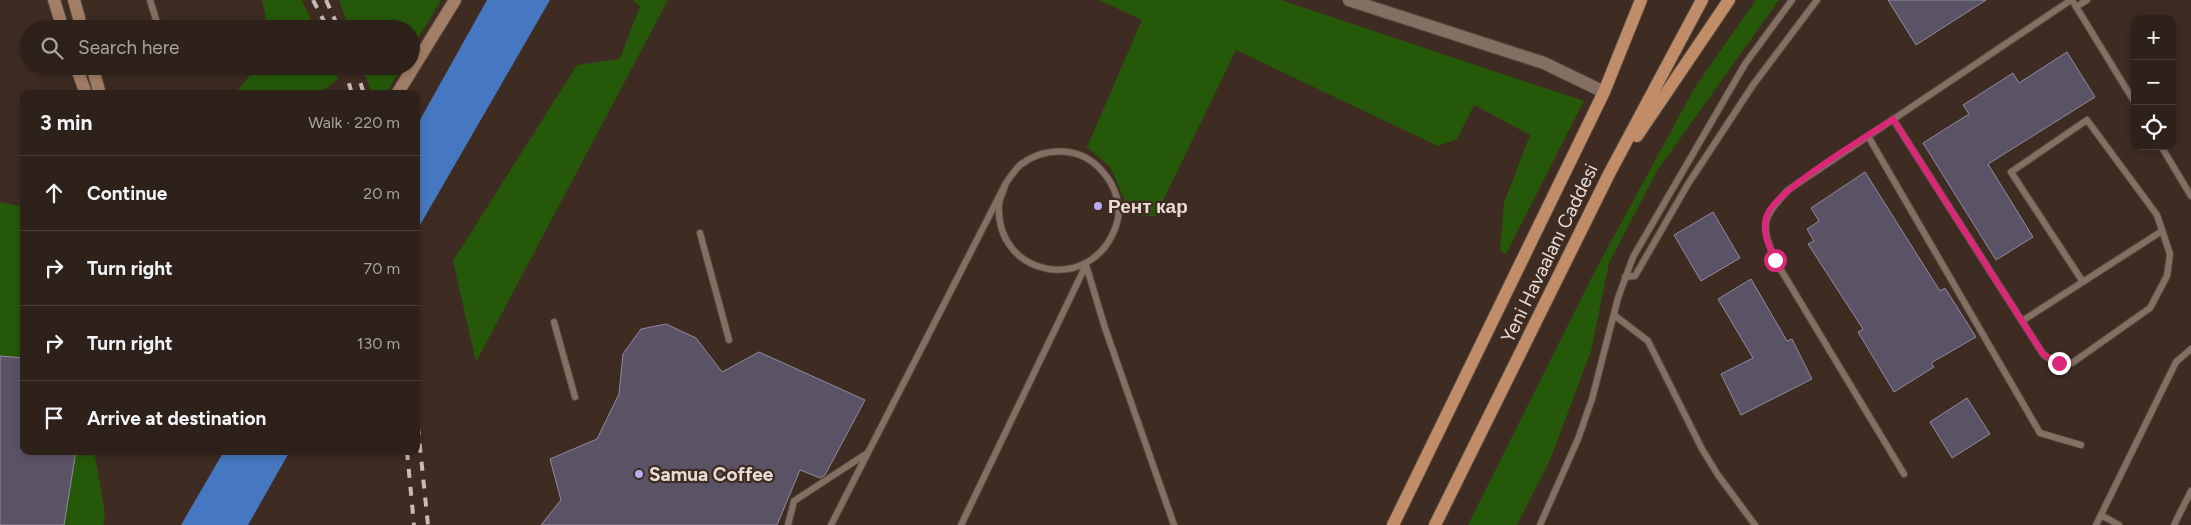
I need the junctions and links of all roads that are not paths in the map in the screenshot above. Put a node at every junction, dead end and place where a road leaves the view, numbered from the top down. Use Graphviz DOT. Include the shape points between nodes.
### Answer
graph roads {
  1 [pos="54,0"];
  2 [pos="74,0"];
  3 [pos="150,0"];
  4 [pos="455,0"];
  5 [pos="1349,0"];
  6 [pos="1641,0"];
  7 [pos="1702,0"];
  8 [pos="1729,0"];
  9 [pos="1792,0"];
  10 [pos="1818,0"];
  11 [pos="2071,0"];
  12 [pos="2087,0"];
  13 [pos="2076,6"];
  14 [pos="60,20"];
  15 [pos="80,20"];
  16 [pos="157,20"];
  17 [pos="420,58"];
  18 [pos="79,75"];
  19 [pos="95,75"];
  20 [pos="410,75"];
  21 [pos="85,90"];
  22 [pos="99,90"];
  23 [pos="400,90"];
  24 [pos="1604,92"];
  25 [pos="2131,96"];
  26 [pos="1893,119"];
  27 [pos="1868,136"];
  28 [pos="2163,150"];
  29 [pos="1609,174"];
  30 [pos="1006,183"];
  31 [pos="2191,196"];
  32 [pos="2162,231"];
  33 [pos="700,234"];
  34 [pos="1086,265"];
  35 [pos="1624,277"];
  36 [pos="2082,282"];
  37 [pos="1614,315"];
  38 [pos="2022,321"];
  39 [pos="554,322"];
  40 [pos="729,340"];
  41 [pos="2191,349"];
  42 [pos="575,397"];
  43 [pos="2080,445"];
  44 [pos="867,453"];
  45 [pos="1904,474"];
  46 [pos="2191,492"];
  47 [pos="2101,515"];
  48 [pos="788,525"];
  49 [pos="831,525"];
  50 [pos="961,525"];
  51 [pos="1174,525"];
  52 [pos="1393,525"];
  53 [pos="1435,525"];
  54 [pos="1540,525"];
  55 [pos="1755,525"];
  56 [pos="2096,525"];
  57 [pos="2119,525"];
  58 [pos="2174,525"];
  1 -- 14 [label="street"];
  2 -- 15 [label="street"];
  3 -- 16 [label="lane"];
  4 -- 17 [label="street"];
  5 -- 24 [label="street" via="1544,63"];
  6 -- 24 [label="main road, Yeni Havaalanı Caddesi"];
  7 -- 29 [label="main road, Yeni Havaalanı Caddesi"];
  8 -- 29 [label="main road"];
  9 -- 35 [label="lane" via="1745,64 1643,238"];
  10 -- 35 [label="lane" via="1753,85 1688,184 1634,276"];
  11 -- 13 [label="lane"];
  11 -- 26 [label="lane"];
  12 -- 13 [label="lane"];
  13 -- 25 [label="lane"];
  18 -- 21 [label="street"];
  19 -- 22 [label="street"];
  20 -- 23 [label="street"];
  24 -- 52 [label="main road, Yeni Havaalanı Caddesi"];
  26 -- 27 [label="lane"];
  26 -- 38 [label="lane"];
  27 -- 43 [label="lane" via="2040,433"];
  27 -- 45 [label="lane" via="1788,190 1768,213 1765,235 1775,260"];
  28 -- 31 [label="lane"];
  29 -- 53 [label="main road, Yeni Havaalanı Caddesi"];
  30 -- 34 [label="lane" via="999,203 1001,225 1009,244 1024,260 1044,269 1065,271"];
  30 -- 34 [label="lane" via="1019,166 1036,155 1057,151 1078,154 1096,164 1110,180 1118,200 1118,221 1111,241"];
  30 -- 44 [label="lane"];
  32 -- 36 [label="lane"];
  32 -- 36 [label="lane" via="2157,215 2087,120 2011,172"];
  32 -- 38 [label="lane" via="2169,260 2167,276 2157,298 2150,308 2072,363 2050,360"];
  33 -- 40 [label="lane"];
  34 -- 50 [label="lane"];
  34 -- 51 [label="lane"];
  35 -- 37 [label="lane"];
  36 -- 38 [label="lane"];
  37 -- 54 [label="lane" via="1578,439"];
  37 -- 55 [label="lane" via="1648,341 1702,449"];
  39 -- 42 [label="lane"];
  41 -- 47 [label="lane" via="2176,362"];
  44 -- 48 [label="lane" via="794,501"];
  44 -- 49 [label="lane"];
  46 -- 58 [label="lane"];
  47 -- 56 [label="lane"];
  47 -- 57 [label="lane"];
}
